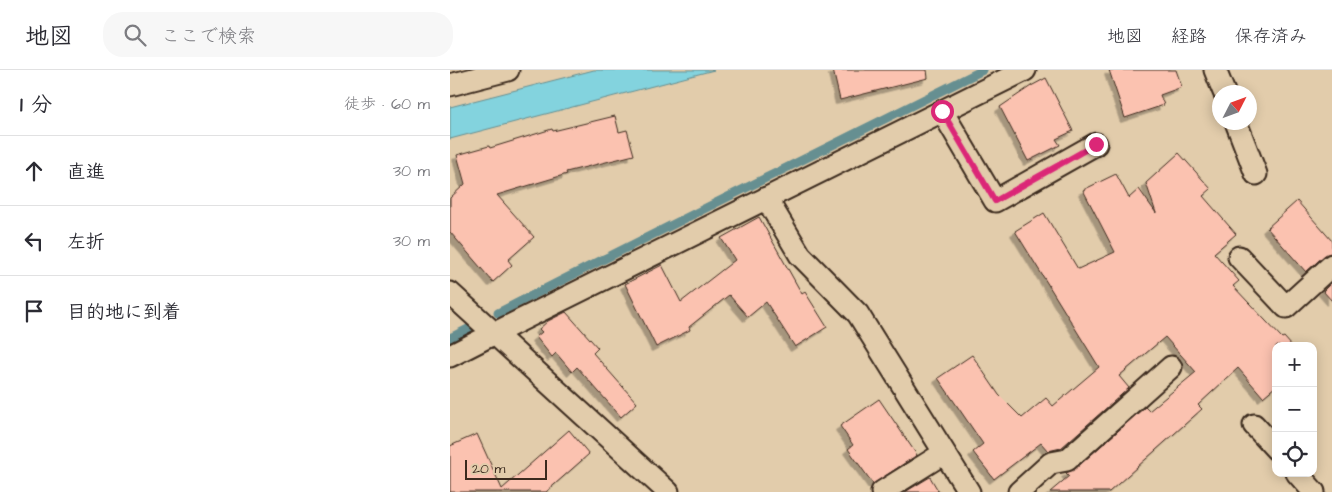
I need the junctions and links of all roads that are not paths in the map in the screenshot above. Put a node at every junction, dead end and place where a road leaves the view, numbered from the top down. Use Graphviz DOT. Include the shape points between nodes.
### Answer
graph roads {
  1 [pos="508,70"];
  2 [pos="1024,70"];
  3 [pos="1214,70"];
  4 [pos="450,85"];
  5 [pos="1221,85"];
  6 [pos="942,111"];
  7 [pos="1239,130"];
  8 [pos="1096,144"];
  9 [pos="1256,174"];
  10 [pos="766,198"];
  11 [pos="1239,256"];
  12 [pos="1332,265"];
  13 [pos="450,293"];
  14 [pos="495,332"];
  15 [pos="450,356"];
  16 [pos="1171,367"];
  17 [pos="1254,425"];
  18 [pos="1272,445"];
  19 [pos="944,453"];
  20 [pos="1301,477"];
  21 [pos="668,492"];
  22 [pos="882,492"];
  23 [pos="969,492"];
  24 [pos="1019,492"];
  25 [pos="1314,492"];
  1 -- 4 [label="street"];
  2 -- 6 [label="street"];
  3 -- 5 [label="street"];
  6 -- 8 [label="street" via="995,201"];
  6 -- 10 [label="street"];
  7 -- 9 [label="street"];
  10 -- 14 [label="street"];
  10 -- 19 [label="street" via="800,255 858,314"];
  11 -- 12 [label="street" via="1286,306"];
  13 -- 14 [label="street"];
  14 -- 15 [label="street"];
  14 -- 21 [label="street"];
  16 -- 24 [label="street" via="1067,460 1051,463"];
  17 -- 18 [label="street"];
  19 -- 22 [label="street"];
  19 -- 23 [label="street"];
  20 -- 25 [label="street"];
}
